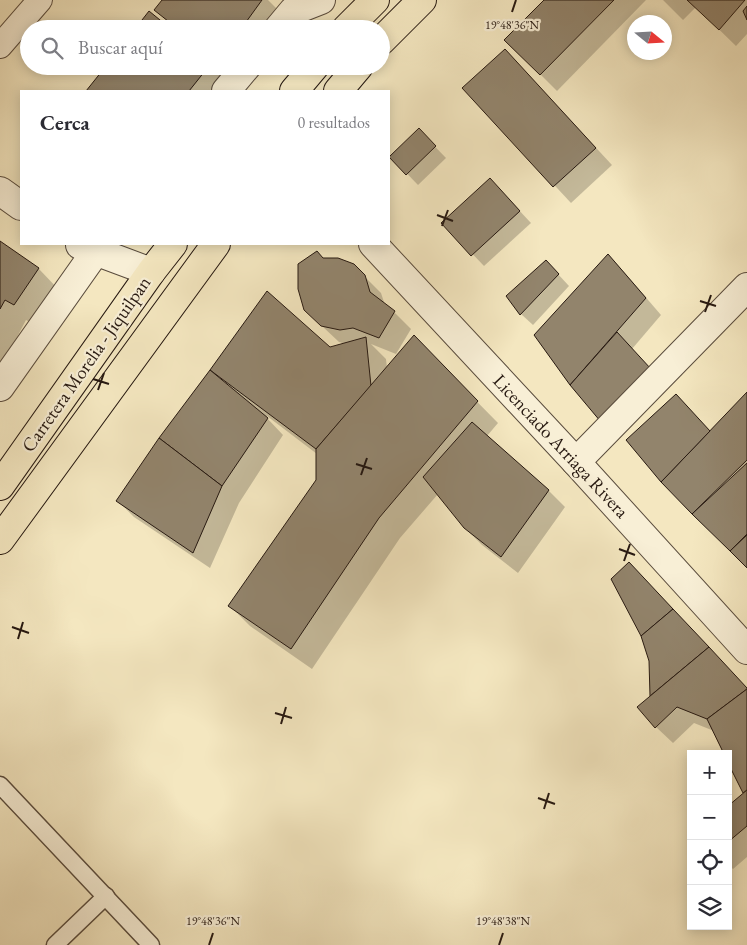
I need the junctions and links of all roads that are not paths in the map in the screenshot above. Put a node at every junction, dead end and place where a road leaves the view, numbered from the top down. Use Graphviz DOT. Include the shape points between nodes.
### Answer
graph roads {
  1 [pos="40,0"];
  2 [pos="321,0"];
  3 [pos="375,0"];
  4 [pos="422,0"];
  5 [pos="23,20"];
  6 [pos="286,20"];
  7 [pos="341,20"];
  8 [pos="356,20"];
  9 [pos="20,23"];
  10 [pos="390,32"];
  11 [pos="0,46"];
  12 [pos="239,75"];
  13 [pos="307,75"];
  14 [pos="351,75"];
  15 [pos="227,90"];
  16 [pos="295,90"];
  17 [pos="339,90"];
  18 [pos="0,191"];
  19 [pos="20,205"];
  20 [pos="172,245"];
  21 [pos="215,245"];
  22 [pos="374,245"];
  23 [pos="92,246"];
  24 [pos="151,272"];
  25 [pos="747,287"];
  26 [pos="0,387"];
  27 [pos="576,462"];
  28 [pos="0,486"];
  29 [pos="0,540"];
  30 [pos="747,650"];
  31 [pos="0,785"];
  32 [pos="106,896"];
  33 [pos="55,945"];
  34 [pos="151,945"];
  1 -- 5 [label="street"];
  2 -- 6 [label="street" via="293,11"];
  2 -- 7 [label="street"];
  3 -- 8 [label="main road"];
  4 -- 10 [label="main road"];
  9 -- 11 [label="street"];
  12 -- 15 [label="street"];
  13 -- 16 [label="main road"];
  14 -- 17 [label="main road"];
  18 -- 19 [label="street"];
  20 -- 24 [label="main road, Carretera Morelia - Jiquilpan"];
  21 -- 29 [label="main road, Carretera Morelia - Jiquilpan"];
  22 -- 27 [label="street, Licenciado Arriaga Rivera"];
  23 -- 24 [label="street"];
  23 -- 26 [label="street"];
  24 -- 28 [label="main road, Carretera Morelia - Jiquilpan"];
  25 -- 27 [label="street"];
  27 -- 30 [label="street, Licenciado Arriaga Rivera"];
  31 -- 32 [label="lane"];
  32 -- 33 [label="lane"];
  32 -- 34 [label="lane"];
}
